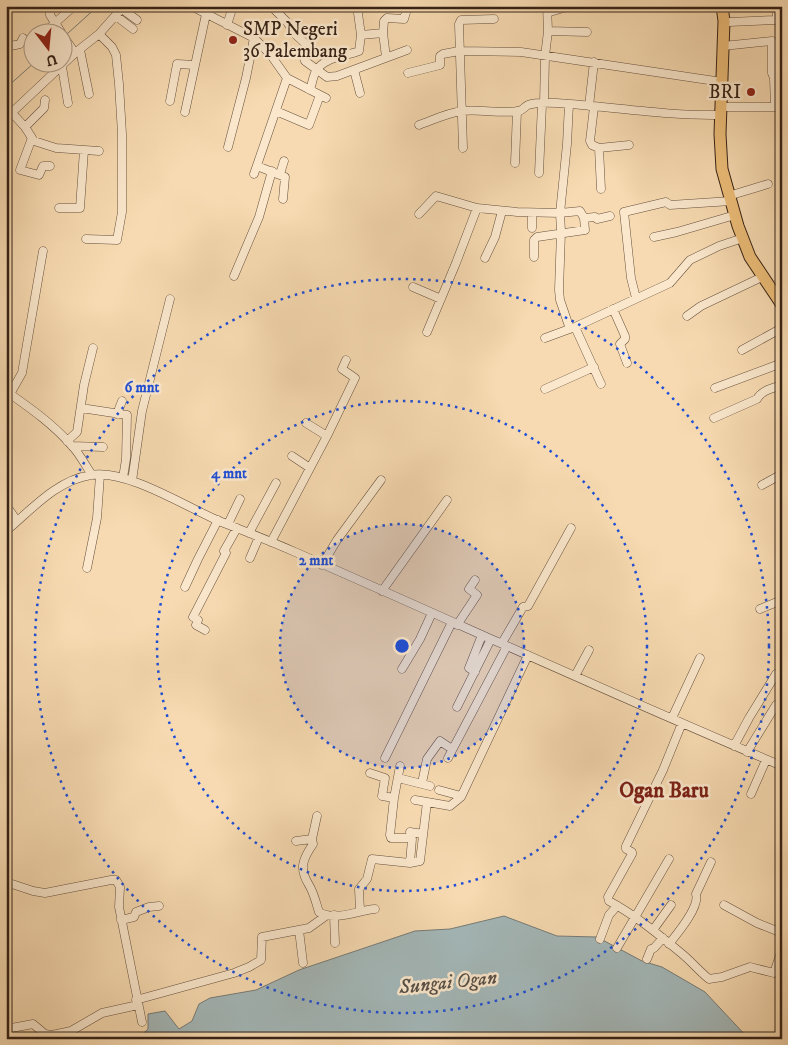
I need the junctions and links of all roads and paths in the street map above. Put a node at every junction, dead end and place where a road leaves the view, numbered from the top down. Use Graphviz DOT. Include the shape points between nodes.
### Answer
graph roads {
  1 [pos="50,6"];
  2 [pos="74,6"];
  3 [pos="192,6"];
  4 [pos="233,6"];
  5 [pos="272,6"];
  6 [pos="357,6"];
  7 [pos="408,6"];
  8 [pos="570,6"];
  9 [pos="722,6"];
  10 [pos="728,6"];
  11 [pos="776,6"];
  12 [pos="123,8"];
  13 [pos="549,9"];
  14 [pos="206,14"];
  15 [pos="116,16"];
  16 [pos="494,19"];
  17 [pos="137,20"];
  18 [pos="54,22"];
  19 [pos="64,22"];
  20 [pos="729,22"];
  21 [pos="227,25"];
  22 [pos="133,29"];
  23 [pos="548,31"];
  24 [pos="587,32"];
  25 [pos="383,33"];
  26 [pos="100,34"];
  27 [pos="361,34"];
  28 [pos="254,38"];
  29 [pos="22,40"];
  30 [pos="72,46"];
  31 [pos="726,46"];
  32 [pos="6,47"];
  33 [pos="407,50"];
  34 [pos="459,51"];
  35 [pos="78,52"];
  36 [pos="545,56"];
  37 [pos="386,57"];
  38 [pos="72,58"];
  39 [pos="594,62"];
  40 [pos="195,65"];
  41 [pos="316,70"];
  42 [pos="354,70"];
  43 [pos="57,72"];
  44 [pos="63,72"];
  45 [pos="408,73"];
  46 [pos="287,78"];
  47 [pos="778,78"];
  48 [pos="722,82"];
  49 [pos="310,90"];
  50 [pos="360,92"];
  51 [pos="89,94"];
  52 [pos="45,100"];
  53 [pos="170,101"];
  54 [pos="68,103"];
  55 [pos="543,104"];
  56 [pos="569,104"];
  57 [pos="592,107"];
  58 [pos="778,107"];
  59 [pos="723,110"];
  60 [pos="276,111"];
  61 [pos="462,111"];
  62 [pos="517,111"];
  63 [pos="185,112"];
  64 [pos="9,116"];
  65 [pos="419,125"];
  66 [pos="25,127"];
  67 [pos="31,140"];
  68 [pos="629,145"];
  69 [pos="228,147"];
  70 [pos="463,148"];
  71 [pos="599,148"];
  72 [pos="84,150"];
  73 [pos="98,151"];
  74 [pos="284,161"];
  75 [pos="515,164"];
  76 [pos="50,166"];
  77 [pos="256,166"];
  78 [pos="276,172"];
  79 [pos="539,173"];
  80 [pos="254,174"];
  81 [pos="768,184"];
  82 [pos="601,189"];
  83 [pos="282,198"];
  84 [pos="733,198"];
  85 [pos="59,208"];
  86 [pos="477,208"];
  87 [pos="502,211"];
  88 [pos="532,213"];
  89 [pos="560,213"];
  90 [pos="419,214"];
  91 [pos="735,215"];
  92 [pos="610,216"];
  93 [pos="584,218"];
  94 [pos="532,228"];
  95 [pos="561,232"];
  96 [pos="654,237"];
  97 [pos="743,238"];
  98 [pos="86,239"];
  99 [pos="43,251"];
  100 [pos="534,257"];
  101 [pos="485,258"];
  102 [pos="234,276"];
  103 [pos="762,277"];
  104 [pos="413,287"];
  105 [pos="782,293"];
  106 [pos="636,298"];
  107 [pos="170,299"];
  108 [pos="440,299"];
  109 [pos="782,305"];
  110 [pos="613,309"];
  111 [pos="687,316"];
  112 [pos="573,328"];
  113 [pos="782,328"];
  114 [pos="427,332"];
  115 [pos="546,338"];
  116 [pos="93,348"];
  117 [pos="742,350"];
  118 [pos="346,360"];
  119 [pos="628,363"];
  120 [pos="782,364"];
  121 [pos="594,367"];
  122 [pos="601,384"];
  123 [pos="782,385"];
  124 [pos="715,388"];
  125 [pos="545,389"];
  126 [pos="8,393"];
  127 [pos="122,401"];
  128 [pos="81,408"];
  129 [pos="117,414"];
  130 [pos="714,418"];
  131 [pos="306,423"];
  132 [pos="327,436"];
  133 [pos="70,443"];
  134 [pos="104,447"];
  135 [pos="292,456"];
  136 [pos="310,468"];
  137 [pos="782,474"];
  138 [pos="96,475"];
  139 [pos="123,478"];
  140 [pos="381,480"];
  141 [pos="132,481"];
  142 [pos="276,483"];
  143 [pos="762,485"];
  144 [pos="240,498"];
  145 [pos="447,500"];
  146 [pos="6,505"];
  147 [pos="218,520"];
  148 [pos="17,522"];
  149 [pos="228,524"];
  150 [pos="237,528"];
  151 [pos="571,528"];
  152 [pos="6,531"];
  153 [pos="249,533"];
  154 [pos="259,537"];
  155 [pos="271,542"];
  156 [pos="250,558"];
  157 [pos="322,565"];
  158 [pos="87,568"];
  159 [pos="476,580"];
  160 [pos="185,587"];
  161 [pos="382,591"];
  162 [pos="780,603"];
  163 [pos="760,609"];
  164 [pos="432,613"];
  165 [pos="454,623"];
  166 [pos="206,630"];
  167 [pos="482,635"];
  168 [pos="491,639"];
  169 [pos="504,645"];
  170 [pos="589,650"];
  171 [pos="528,655"];
  172 [pos="700,658"];
  173 [pos="402,669"];
  174 [pos="475,672"];
  175 [pos="776,674"];
  176 [pos="575,676"];
  177 [pos="776,705"];
  178 [pos="457,706"];
  179 [pos="672,718"];
  180 [pos="682,723"];
  181 [pos="734,746"];
  182 [pos="452,749"];
  183 [pos="750,753"];
  184 [pos="385,758"];
  185 [pos="448,758"];
  186 [pos="765,759"];
  187 [pos="400,766"];
  188 [pos="782,766"];
  189 [pos="370,773"];
  190 [pos="398,778"];
  191 [pos="422,783"];
  192 [pos="430,786"];
  193 [pos="439,790"];
  194 [pos="751,794"];
  195 [pos="462,796"];
  196 [pos="394,798"];
  197 [pos="415,800"];
  198 [pos="427,802"];
  199 [pos="316,816"];
  200 [pos="410,832"];
  201 [pos="423,834"];
  202 [pos="312,839"];
  203 [pos="296,841"];
  204 [pos="669,858"];
  205 [pos="711,862"];
  206 [pos="410,863"];
  207 [pos="6,882"];
  208 [pos="671,905"];
  209 [pos="724,905"];
  210 [pos="159,906"];
  211 [pos="617,906"];
  212 [pos="375,909"];
  213 [pos="360,912"];
  214 [pos="330,915"];
  215 [pos="635,917"];
  216 [pos="121,920"];
  217 [pos="300,930"];
  218 [pos="653,930"];
  219 [pos="782,933"];
  220 [pos="663,938"];
  221 [pos="600,939"];
  222 [pos="335,942"];
  223 [pos="669,944"];
  224 [pos="617,948"];
  225 [pos="782,949"];
  226 [pos="647,959"];
  227 [pos="303,963"];
  228 [pos="137,1002"];
  229 [pos="142,1022"];
  230 [pos="6,1029"];
  1 -- 18 [label="street"];
  2 -- 19 [label="street"];
  3 -- 14 [label="street"];
  4 -- 21 [label="street"];
  5 -- 41 [label="street" via="309,46 304,60"];
  6 -- 27 [label="street"];
  7 -- 25 [label="street" via="404,19 386,18"];
  8 -- 13 [label="street"];
  9 -- 31 [label="highway"];
  10 -- 20 [label="highway"];
  11 -- 20 [label="street" via="775,20"];
  12 -- 15 [label="street"];
  12 -- 17 [label="street"];
  13 -- 23 [label="street"];
  14 -- 21 [label="street"];
  14 -- 40 [label="street"];
  15 -- 22 [label="street"];
  15 -- 26 [label="street"];
  16 -- 34 [label="street" via="459,22"];
  20 -- 31 [label="highway"];
  21 -- 28 [label="street"];
  23 -- 24 [label="street"];
  23 -- 36 [label="street"];
  25 -- 27 [label="street"];
  25 -- 37 [label="street"];
  26 -- 35 [label="street"];
  26 -- 98 [label="street" via="116,55 122,137 122,212 118,240"];
  27 -- 41 [label="street" via="359,51 332,60"];
  28 -- 46 [label="street"];
  28 -- 69 [label="street"];
  29 -- 32 [label="street" via="20,44"];
  30 -- 35 [label="street"];
  31 -- 47 [label="street" via="772,41 772,73"];
  31 -- 48 [label="highway"];
  31 -- 59 [label="highway"];
  33 -- 37 [label="street"];
  34 -- 36 [label="street" via="521,52"];
  34 -- 45 [label="street" via="441,55 440,66"];
  34 -- 61 [label="street"];
  35 -- 38 [label="street"];
  35 -- 51 [label="street"];
  36 -- 39 [label="street"];
  36 -- 55 [label="street"];
  37 -- 42 [label="street"];
  39 -- 48 [label="street"];
  39 -- 57 [label="street"];
  40 -- 53 [label="street" via="177,64"];
  40 -- 63 [label="street"];
  41 -- 42 [label="street" via="329,78"];
  41 -- 49 [label="street"];
  42 -- 50 [label="street"];
  43 -- 64 [label="street"];
  44 -- 54 [label="street"];
  46 -- 49 [label="street"];
  46 -- 60 [label="street"];
  47 -- 58 [label="street"];
  48 -- 59 [label="highway"];
  49 -- 60 [label="street" via="323,96 309,125"];
  52 -- 66 [label="street" via="44,108"];
  55 -- 56 [label="street"];
  55 -- 62 [label="street" via="529,105"];
  55 -- 79 [label="street"];
  56 -- 57 [label="street"];
  56 -- 89 [label="street"];
  57 -- 59 [label="street" via="694,116"];
  57 -- 71 [label="street" via="590,141"];
  58 -- 59 [label="street"];
  59 -- 84 [label="highway"];
  60 -- 77 [label="street"];
  61 -- 62 [label="street"];
  61 -- 65 [label="street"];
  61 -- 70 [label="street"];
  62 -- 75 [label="street"];
  64 -- 66 [label="street"];
  66 -- 67 [label="street" via="32,136"];
  67 -- 72 [label="street" via="56,148"];
  67 -- 76 [label="street" via="20,170 39,175 43,166"];
  68 -- 71 [label="street"];
  71 -- 82 [label="street"];
  72 -- 73 [label="street"];
  72 -- 85 [label="street" via="80,208"];
  74 -- 78 [label="street"];
  77 -- 78 [label="street"];
  77 -- 80 [label="street"];
  78 -- 83 [label="street" via="286,178"];
  78 -- 102 [label="street"];
  81 -- 84 [label="street"];
  84 -- 91 [label="highway"];
  84 -- 105 [label="highway" via="757,257"];
  84 -- 106 [label="street" via="670,205 666,202 624,212"];
  86 -- 87 [label="street"];
  86 -- 90 [label="street" via="436,196"];
  86 -- 108 [label="street"];
  87 -- 88 [label="street"];
  87 -- 101 [label="street"];
  88 -- 89 [label="street"];
  88 -- 94 [label="street"];
  89 -- 93 [label="street" via="579,210"];
  89 -- 95 [label="street"];
  91 -- 96 [label="street"];
  91 -- 97 [label="highway"];
  92 -- 93 [label="street"];
  93 -- 95 [label="street" via="584,230"];
  95 -- 100 [label="street" via="535,238"];
  95 -- 112 [label="street" via="560,300"];
  97 -- 103 [label="highway"];
  97 -- 106 [label="street" via="690,260 670,283"];
  99 -- 126 [label="street" via="22,373"];
  103 -- 109 [label="highway"];
  103 -- 111 [label="street"];
  104 -- 108 [label="street"];
  106 -- 110 [label="street"];
  107 -- 141 [label="street" via="142,411"];
  108 -- 114 [label="street"];
  110 -- 112 [label="street"];
  110 -- 119 [label="street" via="625,336 620,344"];
  112 -- 115 [label="street"];
  112 -- 121 [label="street"];
  113 -- 117 [label="street"];
  116 -- 128 [label="street"];
  118 -- 132 [label="street" via="342,369 355,378"];
  120 -- 124 [label="street"];
  121 -- 122 [label="street"];
  121 -- 125 [label="street"];
  123 -- 130 [label="street"];
  126 -- 133 [label="street" via="45,419"];
  127 -- 129 [label="street"];
  128 -- 129 [label="street"];
  128 -- 133 [label="street" via="77,432"];
  129 -- 139 [label="street" via="127,415"];
  131 -- 132 [label="street"];
  132 -- 136 [label="street"];
  133 -- 134 [label="street"];
  133 -- 138 [label="street"];
  135 -- 136 [label="street"];
  136 -- 155 [label="street"];
  137 -- 143 [label="street"];
  138 -- 139 [label="street"];
  138 -- 148 [label="street" via="58,488"];
  138 -- 158 [label="street" via="97,518"];
  139 -- 141 [label="street"];
  140 -- 157 [label="street"];
  141 -- 147 [label="street"];
  142 -- 153 [label="street"];
  144 -- 149 [label="street"];
  145 -- 161 [label="street"];
  146 -- 148 [label="street"];
  147 -- 149 [label="street"];
  147 -- 160 [label="street" via="196,558"];
  148 -- 152 [label="street"];
  149 -- 150 [label="street"];
  150 -- 153 [label="street"];
  150 -- 166 [label="street" via="193,617 198,620 196,625"];
  151 -- 169 [label="street"];
  153 -- 154 [label="street"];
  154 -- 155 [label="street"];
  154 -- 156 [label="street"];
  155 -- 157 [label="street"];
  157 -- 161 [label="street"];
  159 -- 165 [label="street" via="469,589 477,595"];
  161 -- 164 [label="street"];
  162 -- 163 [label="street"];
  164 -- 165 [label="street"];
  164 -- 173 [label="street"];
  165 -- 167 [label="street"];
  165 -- 184 [label="street"];
  167 -- 168 [label="street"];
  167 -- 174 [label="street" via="469,668"];
  168 -- 169 [label="street"];
  168 -- 174 [label="street"];
  169 -- 171 [label="street"];
  169 -- 182 [label="street"];
  170 -- 176 [label="street"];
  171 -- 176 [label="street"];
  171 -- 195 [label="street"];
  172 -- 179 [label="street"];
  174 -- 178 [label="street"];
  175 -- 181 [label="street"];
  176 -- 179 [label="street"];
  177 -- 183 [label="street"];
  179 -- 180 [label="street"];
  180 -- 181 [label="street"];
  180 -- 211 [label="street" via="626,846 632,854 608,897 609,902"];
  181 -- 183 [label="street"];
  182 -- 185 [label="street"];
  182 -- 191 [label="street" via="440,741 427,759"];
  183 -- 186 [label="street"];
  186 -- 188 [label="street"];
  186 -- 194 [label="street"];
  187 -- 190 [label="street"];
  189 -- 196 [label="street" via="385,778 382,796"];
  190 -- 191 [label="street"];
  190 -- 196 [label="street"];
  191 -- 192 [label="street"];
  193 -- 195 [label="street"];
  195 -- 198 [label="street" via="450,806"];
  196 -- 206 [label="street" via="390,835 391,838 412,839"];
  197 -- 198 [label="street"];
  198 -- 201 [label="street"];
  199 -- 202 [label="street"];
  200 -- 201 [label="street"];
  201 -- 206 [label="street" via="421,859"];
  202 -- 203 [label="street"];
  202 -- 214 [label="street" via="302,870 303,877 319,912"];
  204 -- 215 [label="street"];
  205 -- 223 [label="street" via="696,894 693,910"];
  206 -- 213 [label="street" via="372,859 367,879 359,889"];
  207 -- 216 [label="street" via="45,892 115,880 120,891"];
  208 -- 218 [label="street"];
  209 -- 219 [label="street"];
  210 -- 216 [label="street" via="149,907 136,912 134,917"];
  211 -- 215 [label="street"];
  211 -- 221 [label="street" via="609,915"];
  212 -- 213 [label="street"];
  213 -- 214 [label="street"];
  214 -- 217 [label="street"];
  214 -- 222 [label="street"];
  215 -- 218 [label="street"];
  215 -- 224 [label="street"];
  216 -- 228 [label="street"];
  217 -- 227 [label="street"];
  217 -- 228 [label="street" via="262,936 262,958 258,963"];
  218 -- 220 [label="street"];
  220 -- 223 [label="street"];
  220 -- 226 [label="street" via="651,949"];
  223 -- 225 [label="street" via="711,980 750,967 774,973"];
  228 -- 229 [label="street"];
  228 -- 230 [label="street" via="102,1014 71,1031 52,1035 30,1024"];
}
